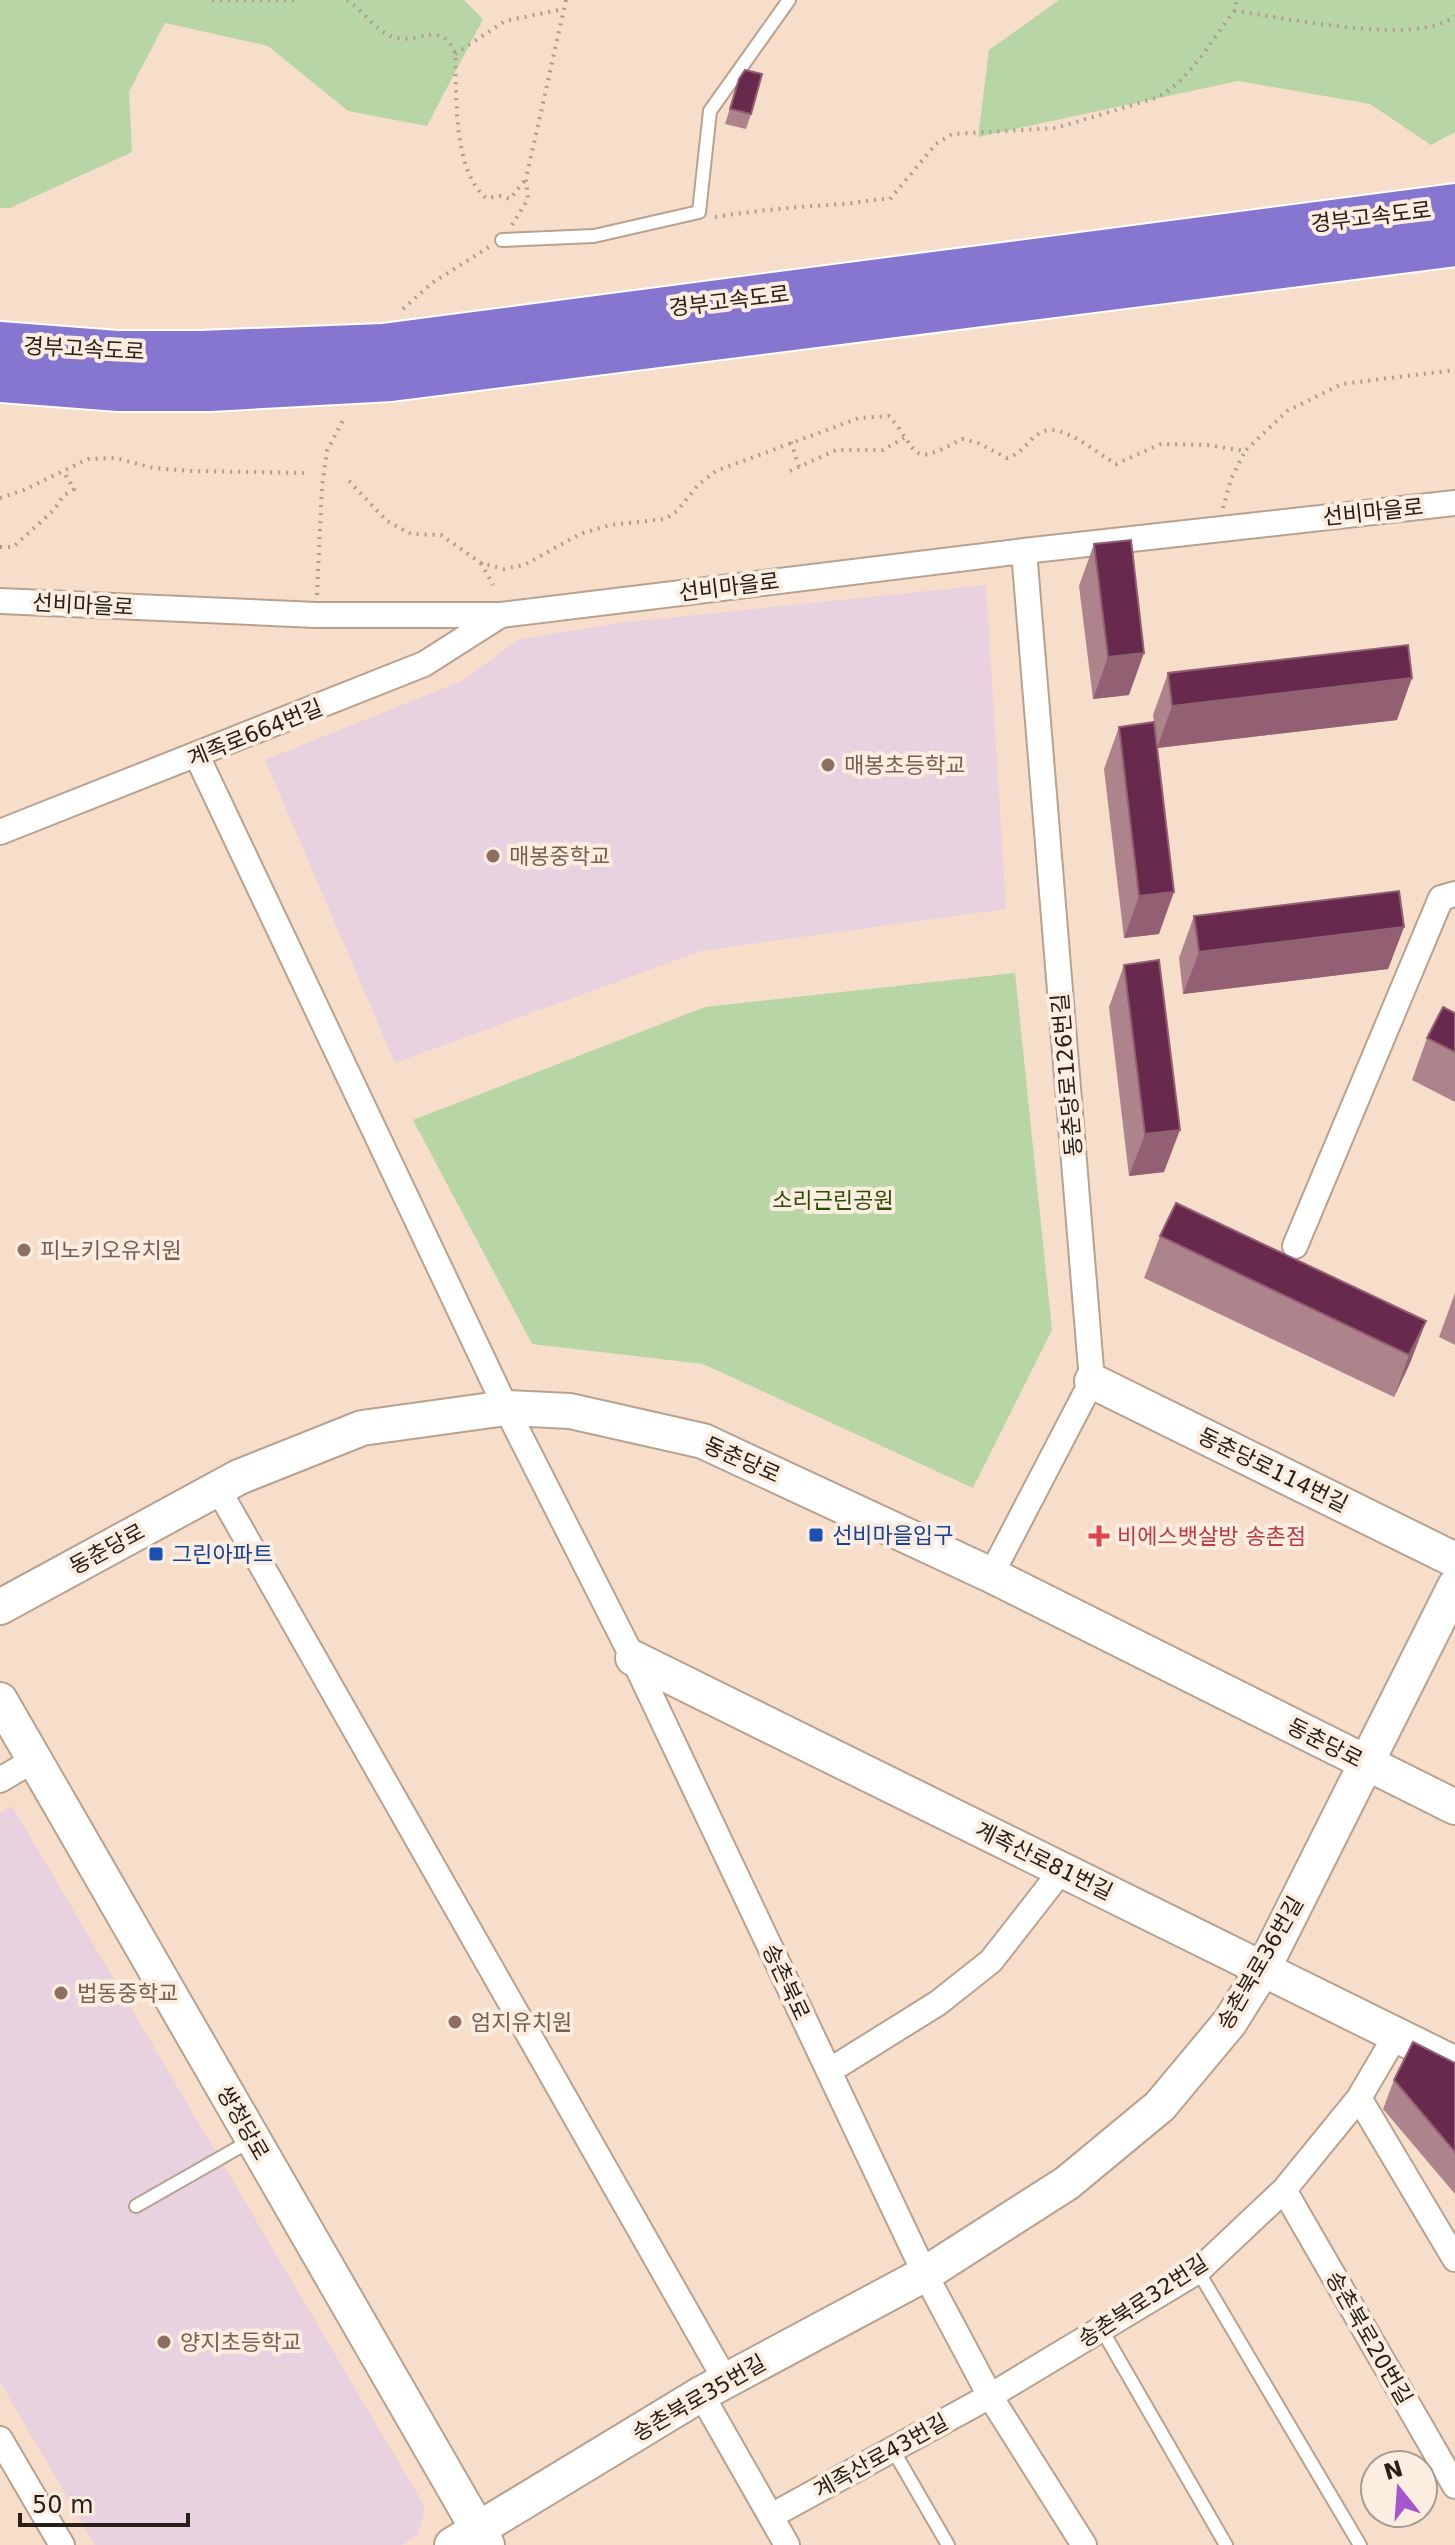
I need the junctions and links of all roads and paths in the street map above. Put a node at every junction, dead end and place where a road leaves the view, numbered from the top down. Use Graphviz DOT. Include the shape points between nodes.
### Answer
graph roads {
  1 [pos="212,0"];
  2 [pos="299,0"];
  3 [pos="347,0"];
  4 [pos="566,0"];
  5 [pos="789,0"];
  6 [pos="1237,0"];
  7 [pos="563,9"];
  8 [pos="1234,11"];
  9 [pos="1455,16"];
  10 [pos="455,54"];
  11 [pos="526,179"];
  12 [pos="1455,206"];
  13 [pos="699,212"];
  14 [pos="502,240"];
  15 [pos="1455,244"];
  16 [pos="400,312"];
  17 [pos="0,344"];
  18 [pos="1455,370"];
  19 [pos="0,380"];
  20 [pos="344,418"];
  21 [pos="904,438"];
  22 [pos="791,442"];
  23 [pos="1245,451"];
  24 [pos="799,467"];
  25 [pos="63,471"];
  26 [pos="790,471"];
  27 [pos="309,473"];
  28 [pos="349,481"];
  29 [pos="0,498"];
  30 [pos="1455,503"];
  31 [pos="1221,512"];
  32 [pos="0,547"];
  33 [pos="1024,551"];
  34 [pos="481,563"];
  35 [pos="493,585"];
  36 [pos="0,601"];
  37 [pos="316,615"];
  38 [pos="501,615"];
  39 [pos="197,756"];
  40 [pos="0,832"];
  41 [pos="1455,894"];
  42 [pos="1295,1246"];
  43 [pos="1092,1381"];
  44 [pos="506,1408"];
  45 [pos="218,1489"];
  46 [pos="1455,1560"];
  47 [pos="991,1575"];
  48 [pos="1455,1586"];
  49 [pos="0,1607"];
  50 [pos="633,1658"];
  51 [pos="0,1700"];
  52 [pos="34,1760"];
  53 [pos="1367,1764"];
  54 [pos="0,1780"];
  55 [pos="1455,1807"];
  56 [pos="1062,1870"];
  57 [pos="1263,1969"];
  58 [pos="1396,2035"];
  59 [pos="1455,2064"];
  60 [pos="829,2071"];
  61 [pos="1359,2098"];
  62 [pos="253,2139"];
  63 [pos="1284,2190"];
  64 [pos="136,2206"];
  65 [pos="1455,2259"];
  66 [pos="1198,2271"];
  67 [pos="925,2274"];
  68 [pos="1102,2330"];
  69 [pos="714,2387"];
  70 [pos="990,2396"];
  71 [pos="0,2439"];
  72 [pos="893,2450"];
  73 [pos="1455,2486"];
  74 [pos="771,2516"];
  75 [pos="472,2540"];
  76 [pos="62,2545"];
  77 [pos="787,2545"];
  78 [pos="948,2545"];
  79 [pos="1084,2545"];
  80 [pos="1226,2545"];
  81 [pos="1360,2545"];
  1 -- 2 [label="path"];
  3 -- 10 [label="path" via="391,37 436,34 451,42"];
  4 -- 7 [label="path"];
  5 -- 13 [label="lane" via="710,111"];
  6 -- 8 [label="path"];
  7 -- 10 [label="path" via="505,21"];
  7 -- 11 [label="path"];
  8 -- 9 [label="path" via="1384,31 1428,28"];
  8 -- 13 [label="path" via="1168,92 1056,128 952,134 936,144 890,199 709,218"];
  10 -- 11 [label="path" via="460,143 473,188 486,198 510,199"];
  11 -- 14 [label="path" via="528,199"];
  12 -- 17 [label="highway, 경부고속도로" via="383,346 117,353"];
  13 -- 14 [label="lane" via="594,236"];
  14 -- 16 [label="path" via="432,283"];
  15 -- 19 [label="highway, 경부고속도로" via="391,379 210,389"];
  18 -- 23 [label="path" via="1342,384 1287,411"];
  20 -- 37 [label="path" via="327,451 322,486"];
  21 -- 22 [label="path" via="889,416 859,418"];
  21 -- 23 [label="path" via="916,452 932,455 962,439 1007,458 1044,431 1056,429 1116,464 1161,444"];
  21 -- 24 [label="path" via="883,450 836,450"];
  22 -- 24 [label="path"];
  22 -- 34 [label="path" via="716,471 665,519 580,534 524,565 504,569"];
  23 -- 31 [label="path"];
  24 -- 26 [label="path"];
  25 -- 27 [label="path" via="88,459 115,458 190,471"];
  25 -- 29 [label="path"];
  25 -- 32 [label="path" via="74,489 13,547"];
  28 -- 34 [label="path" via="387,521 411,534 441,535"];
  30 -- 33 [label="street, 선비마을로"];
  33 -- 38 [label="street, 선비마을로"];
  33 -- 43 [label="street, 동춘당로126번길"];
  34 -- 35 [label="path"];
  36 -- 37 [label="street, 선비마을로"];
  37 -- 38 [label="street, 선비마을로"];
  38 -- 39 [label="street, 계족로664번길" via="424,664"];
  39 -- 40 [label="street, 계족로664번길"];
  39 -- 44 [label="street, 송촌북로"];
  41 -- 42 [label="street" via="1441,898"];
  43 -- 46 [label="main road, 동춘당로114번길"];
  43 -- 47 [label="street"];
  44 -- 45 [label="main road, 동춘당로" via="362,1428"];
  44 -- 47 [label="main road, 동춘당로" via="570,1411 703,1441"];
  44 -- 50 [label="street, 송촌북로"];
  45 -- 49 [label="main road, 동춘당로"];
  45 -- 69 [label="street"];
  47 -- 53 [label="main road, 동춘당로"];
  48 -- 53 [label="main road"];
  50 -- 56 [label="main road, 계족산로81번길"];
  50 -- 60 [label="street, 송촌북로"];
  51 -- 52 [label="main road, 쌍청당로"];
  52 -- 54 [label="street"];
  52 -- 62 [label="main road, 쌍청당로"];
  53 -- 55 [label="main road, 동춘당로"];
  53 -- 57 [label="main road, 송촌북로36번길"];
  56 -- 57 [label="main road, 계족산로81번길"];
  56 -- 60 [label="street" via="991,1961 938,2003"];
  57 -- 58 [label="main road, 계족산로81번길"];
  57 -- 67 [label="main road, 송촌북로36번길" via="1230,2022 1160,2106 1067,2183"];
  58 -- 59 [label="main road, 계족산로81번길"];
  58 -- 61 [label="street, 송촌북로32번길"];
  60 -- 67 [label="street, 송촌북로"];
  61 -- 63 [label="street, 송촌북로32번길"];
  61 -- 65 [label="street"];
  62 -- 64 [label="lane"];
  62 -- 75 [label="main road, 쌍청당로"];
  63 -- 66 [label="street, 송촌북로32번길"];
  63 -- 73 [label="street, 송촌북로20번길"];
  66 -- 68 [label="street, 송촌북로32번길"];
  66 -- 81 [label="lane"];
  67 -- 69 [label="main road, 송촌북로35번길"];
  67 -- 70 [label="street, 송촌북로"];
  68 -- 70 [label="street, 송촌북로32번길"];
  68 -- 80 [label="lane"];
  69 -- 74 [label="street"];
  69 -- 75 [label="main road, 송촌북로35번길"];
  70 -- 72 [label="street, 계족산로43번길"];
  70 -- 79 [label="street, 송촌북로"];
  71 -- 76 [label="street"];
  72 -- 74 [label="street, 계족산로43번길"];
  72 -- 78 [label="lane"];
  74 -- 77 [label="street"];
}
